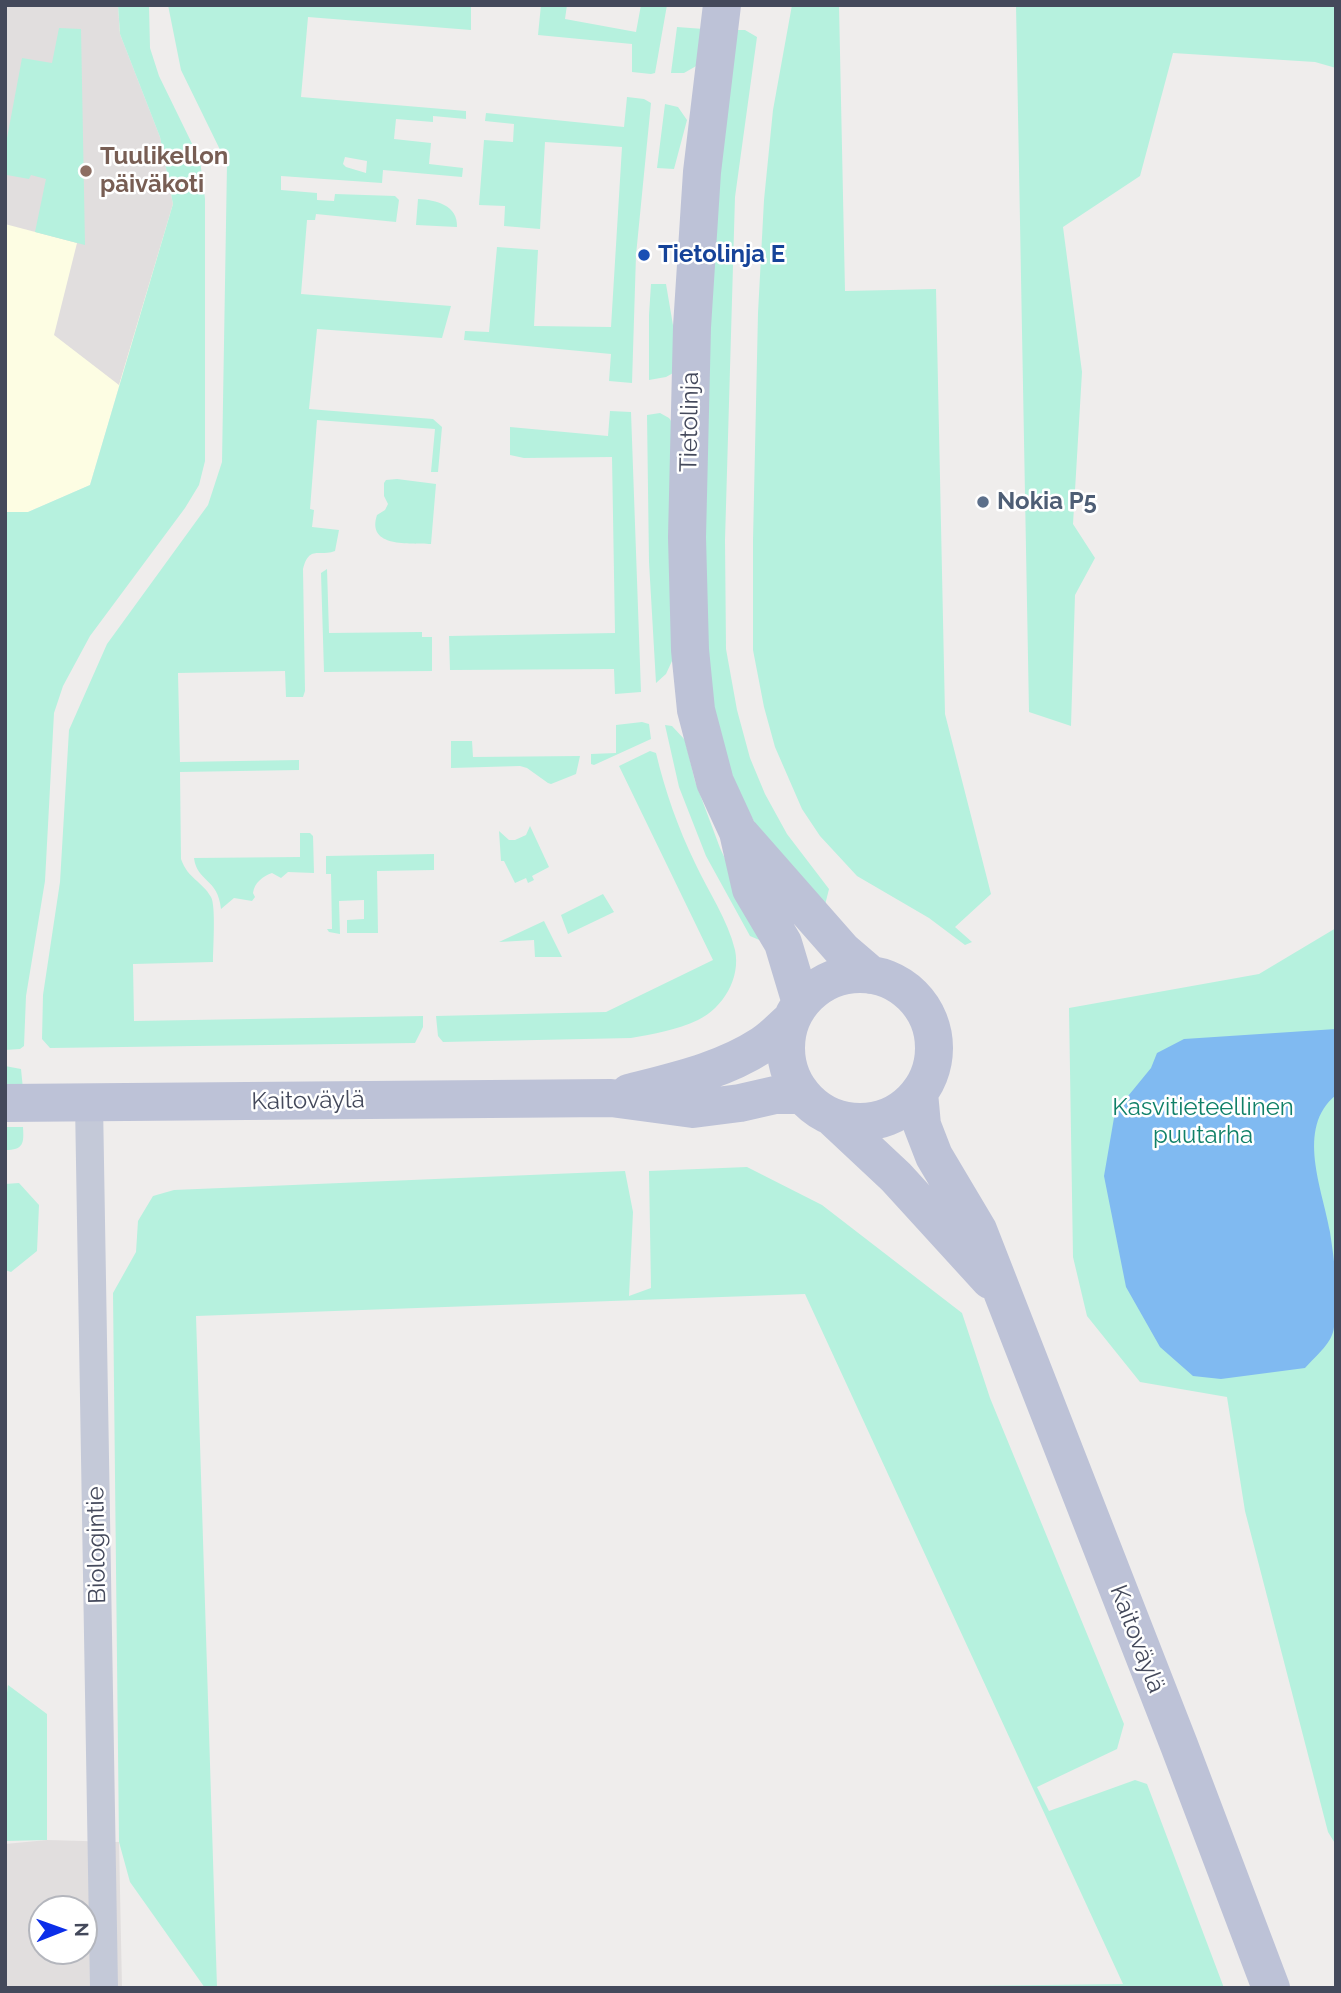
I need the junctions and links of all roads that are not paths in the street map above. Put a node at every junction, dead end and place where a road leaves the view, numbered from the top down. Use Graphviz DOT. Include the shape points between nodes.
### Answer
graph roads {
  1 [pos="722,5"];
  2 [pos="738,832"];
  3 [pos="871,975"];
  4 [pos="796,1011"];
  5 [pos="919,1093"];
  6 [pos="802,1095"];
  7 [pos="611,1097"];
  8 [pos="5,1102"];
  9 [pos="89,1103"];
  10 [pos="833,1118"];
  11 [pos="1001,1291"];
  12 [pos="104,1988"];
  13 [pos="1270,1988"];
  1 -- 2 [label="street, Tietolinja" via="696,253 687,537 696,710 715,782"];
  2 -- 3 [label="street, Tietolinja" via="843,951"];
  2 -- 4 [label="street, Tietolinja" via="751,889 783,943"];
  3 -- 4 [label="street" via="832,979 815,989"];
  3 -- 5 [label="street" via="906,990 929,1021 934,1058"];
  4 -- 6 [label="street" via="786,1039 786,1059"];
  4 -- 7 [label="street, Kaitoväylä" via="764,1045 729,1063"];
  5 -- 10 [label="street" via="889,1117 852,1123"];
  5 -- 11 [label="street, Kaitoväylä" via="922,1125 934,1156 978,1230"];
  6 -- 7 [label="street, Kaitoväylä" via="693,1109"];
  6 -- 10 [label="street"];
  7 -- 9 [label="street, Kaitoväylä"];
  8 -- 9 [label="street, Kaitoväylä"];
  9 -- 12 [label="street, Biologintie"];
  10 -- 11 [label="street, Kaitoväylä" via="896,1177"];
  11 -- 13 [label="street, Kaitoväylä"];
}
